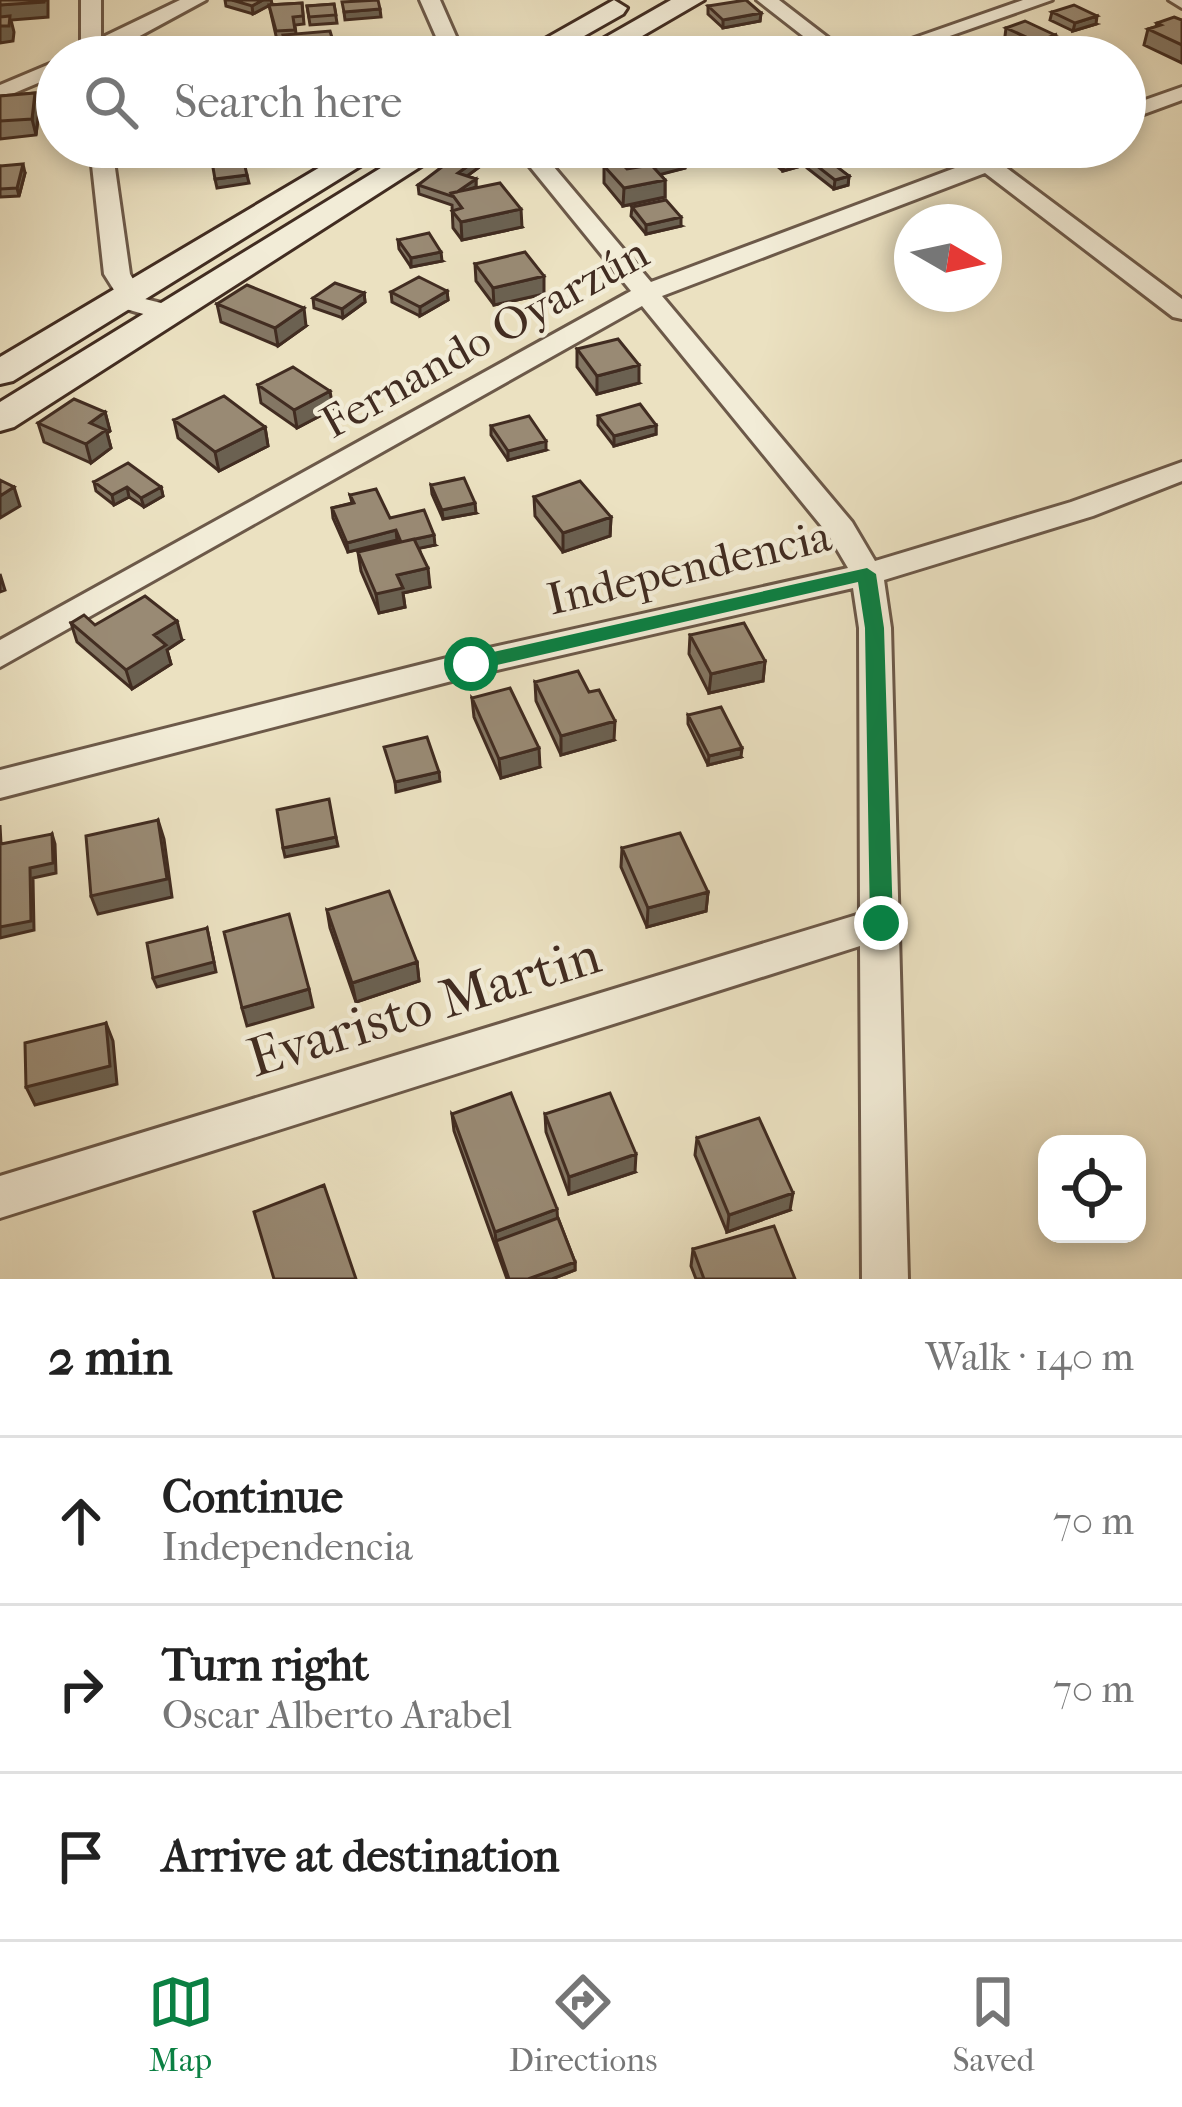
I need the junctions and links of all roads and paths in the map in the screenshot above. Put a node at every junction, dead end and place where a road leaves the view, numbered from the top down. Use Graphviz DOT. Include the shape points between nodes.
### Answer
graph roads {
  1 [pos="91,0"];
  2 [pos="196,0"];
  3 [pos="430,0"];
  4 [pos="627,0"];
  5 [pos="692,0"];
  6 [pos="767,0"];
  7 [pos="1042,0"];
  8 [pos="88,36"];
  9 [pos="124,36"];
  10 [pos="446,36"];
  11 [pos="564,36"];
  12 [pos="624,36"];
  13 [pos="815,36"];
  14 [pos="933,36"];
  15 [pos="36,76"];
  16 [pos="0,92"];
  17 [pos="1182,93"];
  18 [pos="1146,106"];
  19 [pos="104,168"];
  20 [pos="341,168"];
  21 [pos="402,168"];
  22 [pos="543,168"];
  23 [pos="945,168"];
  24 [pos="993,168"];
  25 [pos="648,292"];
  26 [pos="129,294"];
  27 [pos="1182,310"];
  28 [pos="168,313"];
  29 [pos="0,373"];
  30 [pos="0,419"];
  31 [pos="1182,471"];
  32 [pos="867,574"];
  33 [pos="0,655"];
  34 [pos="0,784"];
  35 [pos="881,923"];
  36 [pos="0,1197"];
  37 [pos="885,1279"];
  1 -- 8 [label="street"];
  2 -- 9 [label="street"];
  3 -- 10 [label="street"];
  4 -- 11 [label="street"];
  5 -- 12 [label="street"];
  6 -- 13 [label="street"];
  7 -- 14 [label="street"];
  15 -- 16 [label="street"];
  17 -- 18 [label="street"];
  19 -- 26 [label="street" via="117,274"];
  20 -- 26 [label="street"];
  21 -- 28 [label="street"];
  22 -- 25 [label="street"];
  23 -- 25 [label="street, Fernando Oyarzún"];
  24 -- 27 [label="street"];
  25 -- 32 [label="street" via="841,529"];
  25 -- 33 [label="street, Fernando Oyarzún"];
  26 -- 28 [label="street" via="135,304"];
  26 -- 29 [label="street"];
  28 -- 30 [label="street"];
  31 -- 32 [label="street, Independencia"];
  32 -- 34 [label="street, Independencia"];
  32 -- 35 [label="street"];
  35 -- 36 [label="street, Evaristo Martin"];
  35 -- 37 [label="street"];
}
